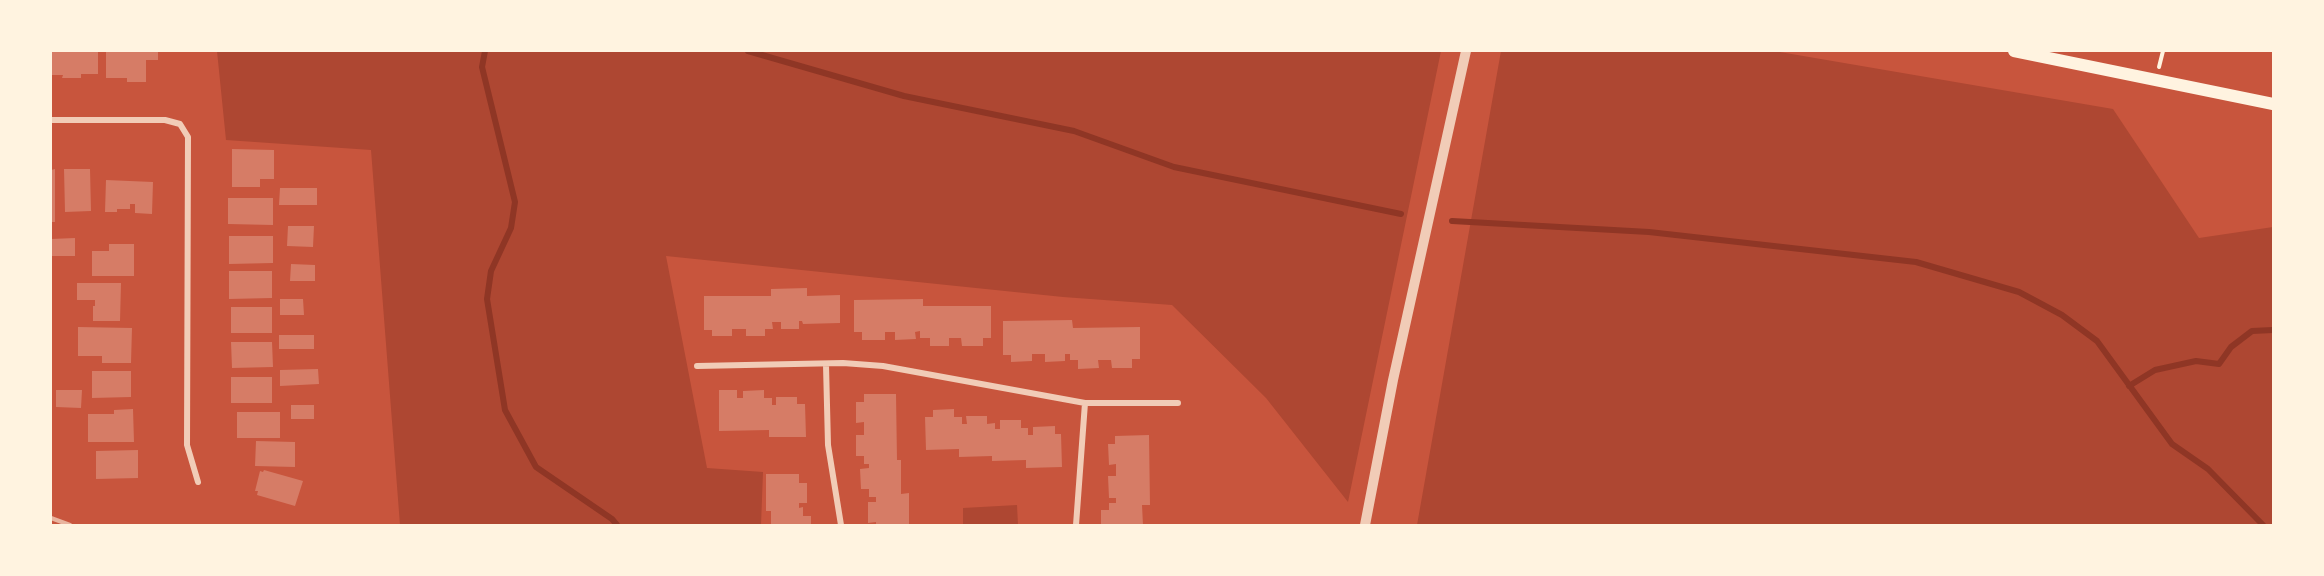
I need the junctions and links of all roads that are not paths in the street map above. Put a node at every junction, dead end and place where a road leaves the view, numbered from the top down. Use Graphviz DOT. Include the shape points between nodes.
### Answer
graph roads {
  1 [pos="1466,51"];
  2 [pos="2014,51"];
  3 [pos="2273,104"];
  4 [pos="51,120"];
  5 [pos="826,365"];
  6 [pos="698,366"];
  7 [pos="1085,403"];
  8 [pos="1178,403"];
  9 [pos="198,482"];
  10 [pos="841,525"];
  11 [pos="1076,525"];
  12 [pos="1365,525"];
  1 -- 12 [label="street"];
  2 -- 3 [label="main road"];
  4 -- 9 [label="street" via="165,120 180,124 188,137 187,445"];
  5 -- 6 [label="street"];
  5 -- 7 [label="street" via="883,366"];
  5 -- 10 [label="street" via="828,445"];
  7 -- 8 [label="street"];
  7 -- 11 [label="street"];
}
